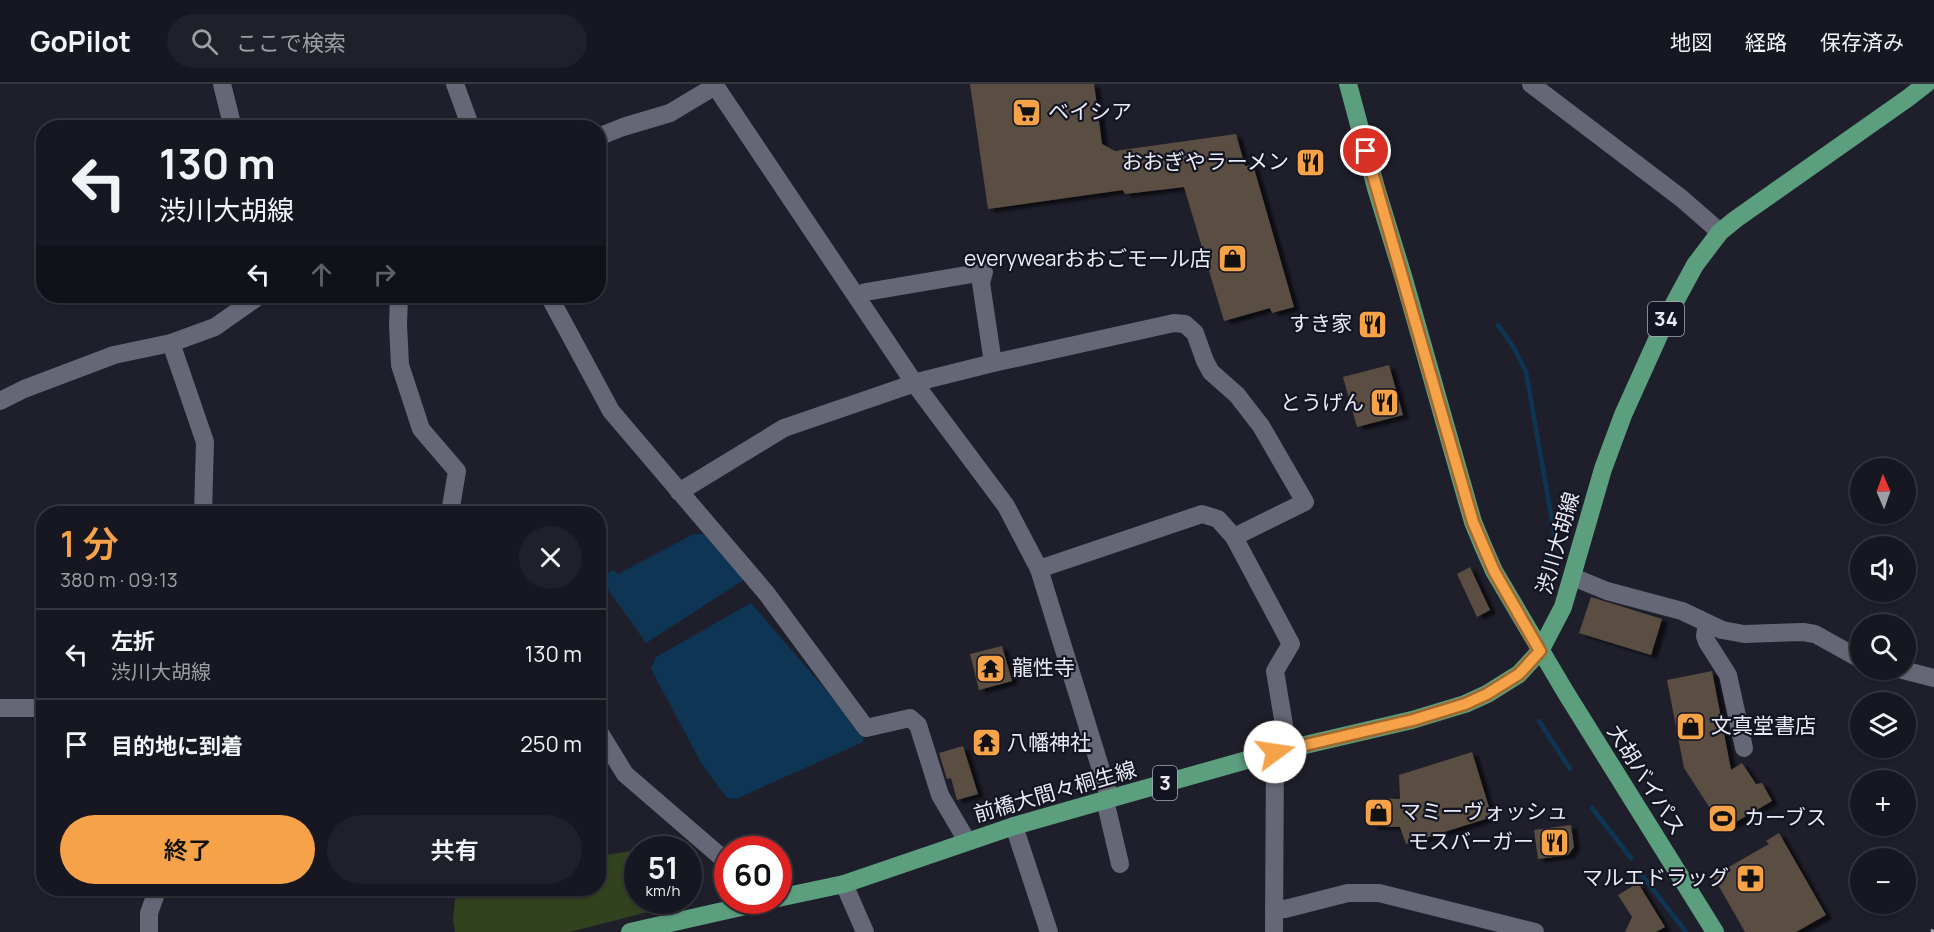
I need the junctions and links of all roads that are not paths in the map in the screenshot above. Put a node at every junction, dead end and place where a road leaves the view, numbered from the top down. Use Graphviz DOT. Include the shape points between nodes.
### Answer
graph roads {
  1 [pos="222,84"];
  2 [pos="455,84"];
  3 [pos="1348,84"];
  4 [pos="1531,84"];
  5 [pos="1926,84"];
  6 [pos="714,85"];
  7 [pos="231,120"];
  8 [pos="468,120"];
  9 [pos="606,134"];
  10 [pos="1720,232"];
  11 [pos="857,295"];
  12 [pos="249,303"];
  13 [pos="399,303"];
  14 [pos="553,303"];
  15 [pos="171,342"];
  16 [pos="993,363"];
  17 [pos="915,384"];
  18 [pos="0,401"];
  19 [pos="679,492"];
  20 [pos="203,506"];
  21 [pos="451,506"];
  22 [pos="1234,537"];
  23 [pos="1039,569"];
  24 [pos="1573,577"];
  25 [pos="1707,623"];
  26 [pos="1540,651"];
  27 [pos="1850,653"];
  28 [pos="1916,673"];
  29 [pos="1934,678"];
  30 [pos="0,708"];
  31 [pos="36,708"];
  32 [pos="606,743"];
  33 [pos="1744,748"];
  34 [pos="1282,750"];
  35 [pos="1107,799"];
  36 [pos="1014,826"];
  37 [pos="967,841"];
  38 [pos="714,851"];
  39 [pos="1120,864"];
  40 [pos="844,884"];
  41 [pos="792,895"];
  42 [pos="156,896"];
  43 [pos="1274,908"];
  44 [pos="714,913"];
  45 [pos="1712,931"];
  46 [pos="149,932"];
  47 [pos="630,932"];
  48 [pos="865,932"];
  49 [pos="1049,932"];
  50 [pos="1274,932"];
  51 [pos="1535,932"];
  1 -- 7 [label="street"];
  2 -- 8 [label="street"];
  3 -- 26 [label="main road, 渋川大胡線" via="1473,522 1494,571"];
  4 -- 10 [label="street"];
  5 -- 10 [label="main road, 渋川大胡線 / 34"];
  6 -- 9 [label="street" via="670,112"];
  6 -- 11 [label="street"];
  10 -- 24 [label="main road, 渋川大胡線 / 34" via="1695,265 1637,382 1603,470"];
  11 -- 16 [label="street" via="984,273 981,283"];
  11 -- 17 [label="street"];
  12 -- 15 [label="street" via="215,327"];
  13 -- 21 [label="street" via="399,365 421,429 457,471"];
  14 -- 19 [label="street" via="611,411"];
  15 -- 18 [label="street" via="114,355"];
  15 -- 20 [label="street" via="205,442"];
  16 -- 17 [label="street"];
  16 -- 22 [label="street" via="1174,323 1191,327 1211,372 1237,395 1261,426 1305,502"];
  17 -- 19 [label="street" via="784,428"];
  17 -- 23 [label="street" via="1006,506"];
  19 -- 37 [label="street" via="767,594 866,728 910,718 918,725 940,795"];
  22 -- 23 [label="street" via="1218,519 1202,513"];
  22 -- 34 [label="street" via="1291,644 1275,671"];
  23 -- 35 [label="street"];
  24 -- 25 [label="street" via="1616,594 1682,611"];
  24 -- 26 [label="main road, 渋川大胡線 / 34" via="1563,607"];
  25 -- 27 [label="street" via="1744,634 1809,632"];
  25 -- 33 [label="street" via="1705,636 1728,675"];
  26 -- 34 [label="main road, 前橋大間々桐生線 / 3" via="1519,674 1465,704"];
  26 -- 45 [label="main road, 大胡バイパス"];
  28 -- 29 [label="street"];
  30 -- 31 [label="street"];
  32 -- 38 [label="street" via="625,774"];
  34 -- 35 [label="main road, 前橋大間々桐生線 / 3"];
  34 -- 43 [label="street"];
  35 -- 36 [label="main road, 前橋大間々桐生線 / 3"];
  35 -- 39 [label="street"];
  36 -- 37 [label="main road, 前橋大間々桐生線 / 3"];
  36 -- 49 [label="street"];
  37 -- 40 [label="main road, 前橋大間々桐生線 / 3"];
  40 -- 41 [label="main road, 前橋大間々桐生線 / 3"];
  40 -- 48 [label="street"];
  42 -- 46 [label="street" via="149,913"];
  43 -- 50 [label="street"];
  43 -- 51 [label="street" via="1285,909 1348,892 1379,893"];
  44 -- 47 [label="main road"];
}
